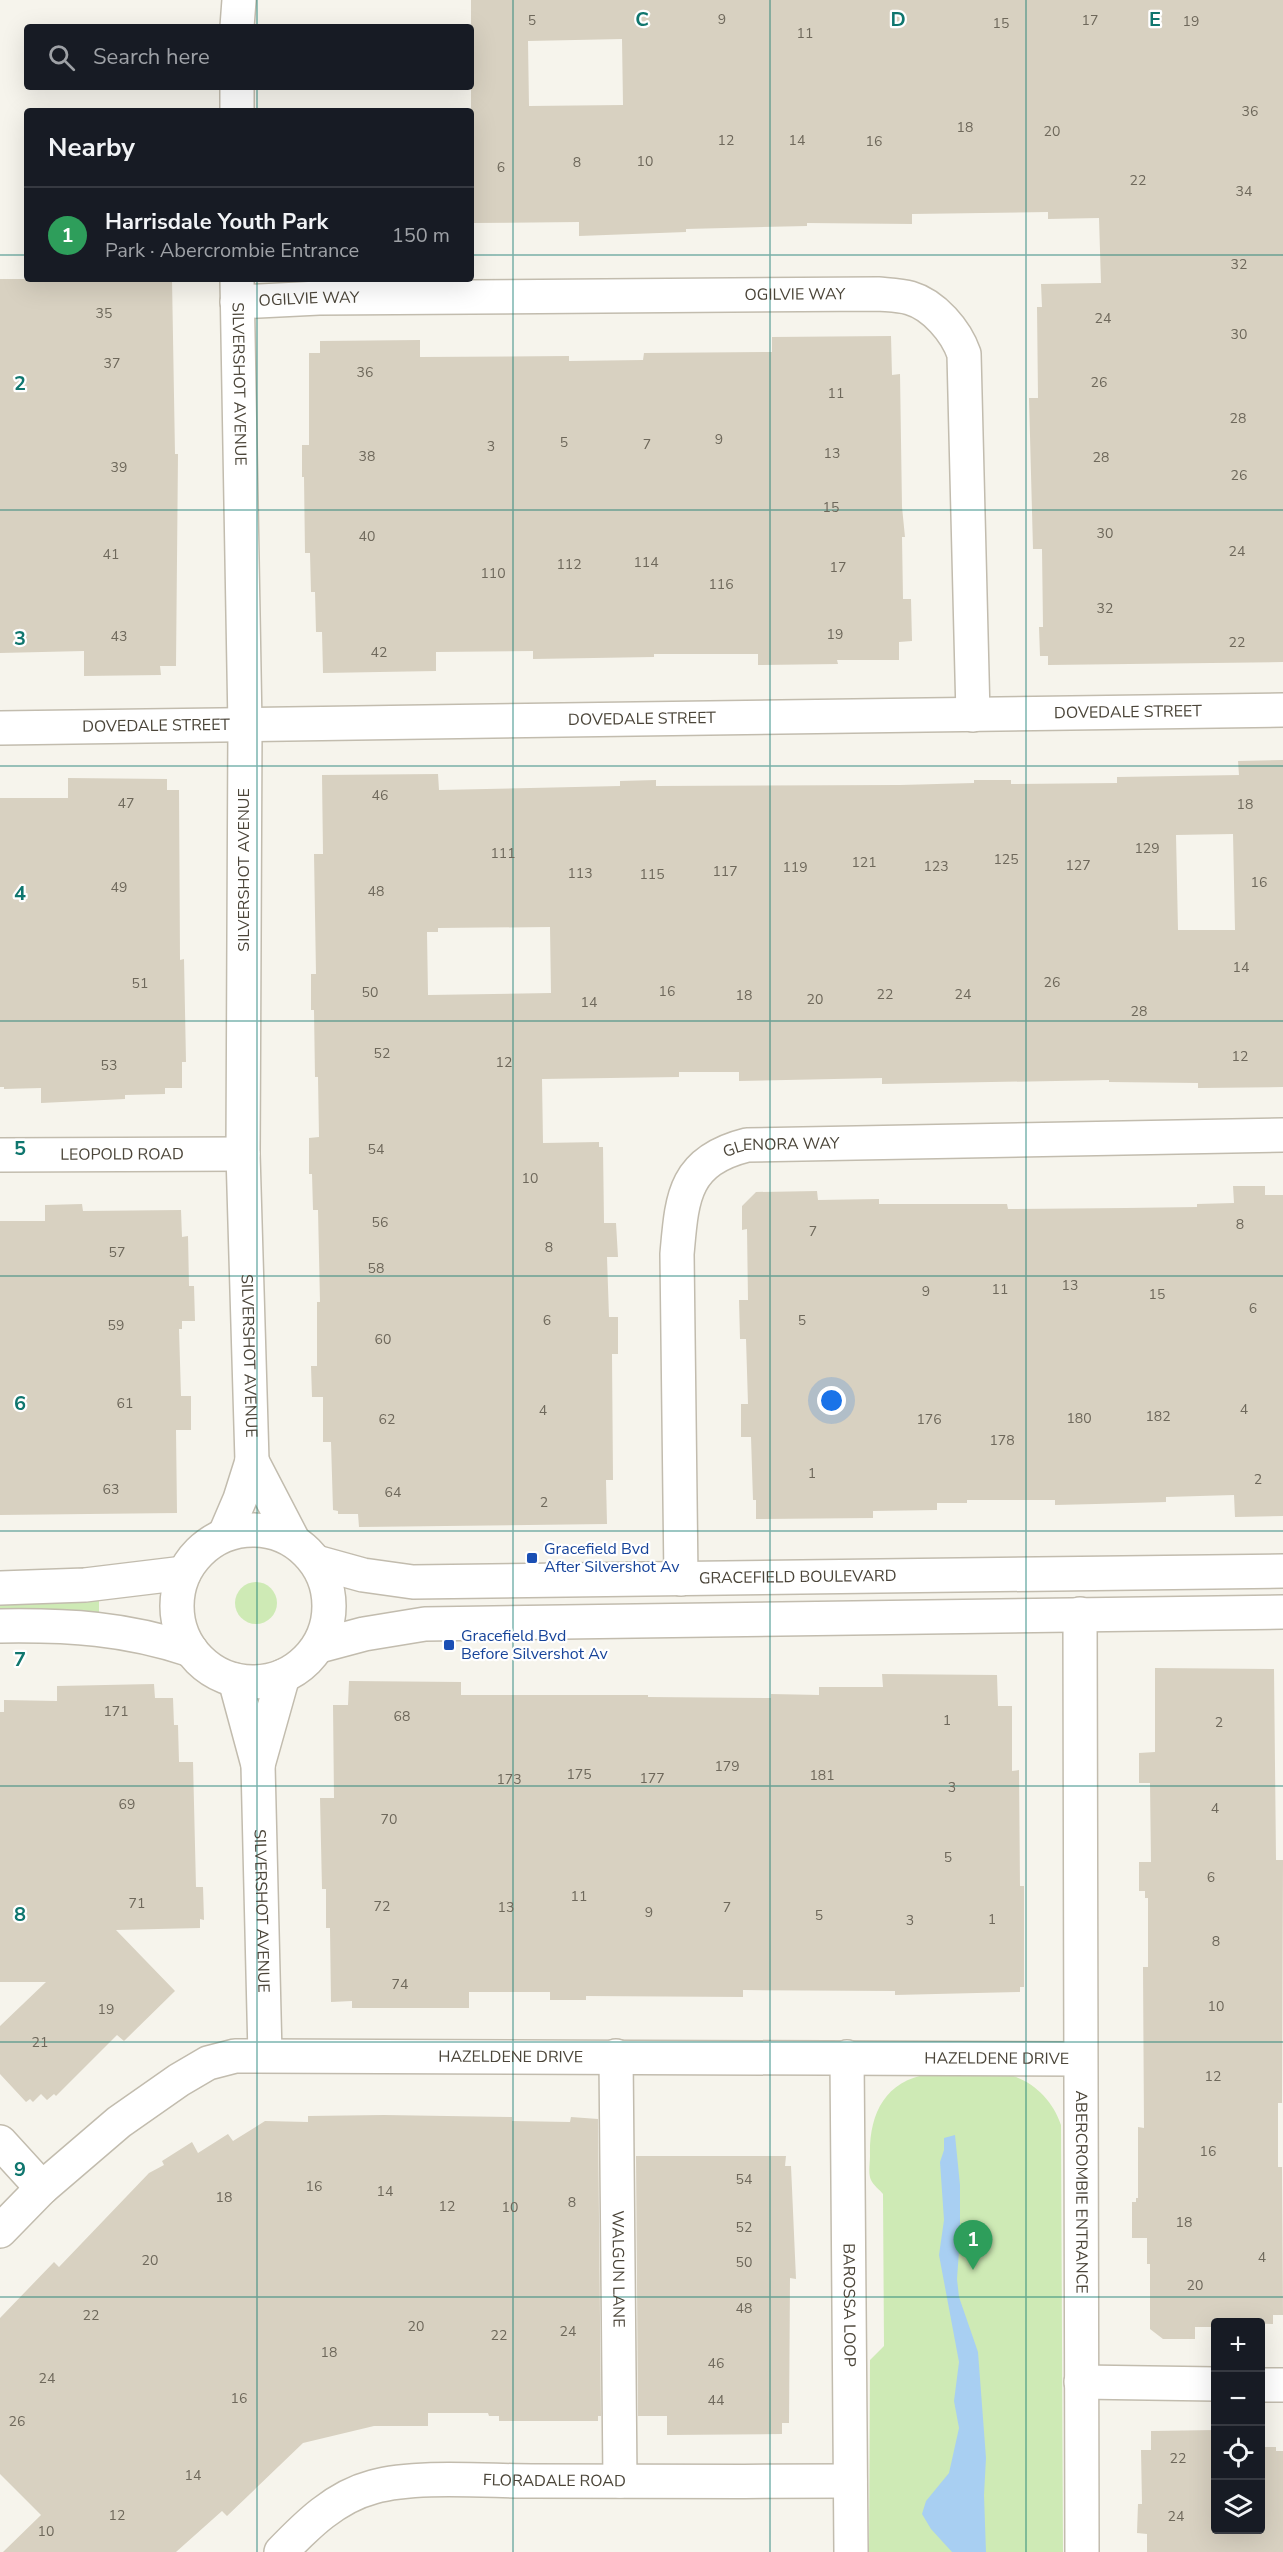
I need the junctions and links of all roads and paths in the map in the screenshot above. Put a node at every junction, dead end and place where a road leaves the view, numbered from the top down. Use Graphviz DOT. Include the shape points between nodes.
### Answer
graph roads {
  1 [pos="239,0"];
  2 [pos="237,24"];
  3 [pos="237,90"];
  4 [pos="237,108"];
  5 [pos="237,291"];
  6 [pos="1283,711"];
  7 [pos="973,716"];
  8 [pos="244,726"];
  9 [pos="0,728"];
  10 [pos="1283,1135"];
  11 [pos="243,1154"];
  12 [pos="0,1155"];
  13 [pos="252,1461"];
  14 [pos="225,1534"];
  15 [pos="305,1551"];
  16 [pos="1283,1571"];
  17 [pos="184,1573"];
  18 [pos="681,1579"];
  19 [pos="0,1588"];
  20 [pos="1283,1612"];
  21 [pos="1080,1614"];
  22 [pos="0,1626"];
  23 [pos="319,1646"];
  24 [pos="191,1650"];
  25 [pos="283,1676"];
  26 [pos="235,1680"];
  27 [pos="258,1765"];
  28 [pos="264,2055"];
  29 [pos="616,2056"];
  30 [pos="847,2057"];
  31 [pos="1080,2059"];
  32 [pos="0,2142"];
  33 [pos="42,2188"];
  34 [pos="0,2231"];
  35 [pos="1081,2382"];
  36 [pos="1211,2384"];
  37 [pos="1265,2385"];
  38 [pos="1283,2385"];
  39 [pos="620,2481"];
  40 [pos="850,2481"];
  41 [pos="281,2552"];
  42 [pos="851,2552"];
  43 [pos="1082,2552"];
  1 -- 2 [label="street"];
  3 -- 4 [label="street"];
  5 -- 7 [label="street, OGILVIE WAY" via="331,298 878,294 913,299 943,320 964,354"];
  5 -- 8 [label="street, SILVERSHOT AVENUE"];
  6 -- 7 [label="street, DOVEDALE STREET"];
  7 -- 8 [label="street, DOVEDALE STREET"];
  8 -- 9 [label="street, DOVEDALE STREET"];
  8 -- 11 [label="street, SILVERSHOT AVENUE"];
  10 -- 18 [label="street, GLENORA WAY" via="747,1145 710,1162 687,1188 681,1204 677,1254"];
  11 -- 12 [label="street, LEOPOLD ROAD"];
  11 -- 13 [label="street, SILVERSHOT AVENUE"];
  13 -- 14 [label="street, SILVERSHOT AVENUE"];
  13 -- 15 [label="street, SILVERSHOT AVENUE"];
  14 -- 15 [label="street" via="248,1529 272,1531"];
  14 -- 17 [label="street" via="194,1556"];
  15 -- 18 [label="street, GRACEFIELD BOULEVARD" via="363,1575 413,1582"];
  15 -- 23 [label="street" via="323,1575 330,1604"];
  16 -- 18 [label="street, GRACEFIELD BOULEVARD"];
  17 -- 19 [label="street" via="85,1586"];
  17 -- 24 [label="street" via="176,1610"];
  20 -- 21 [label="street"];
  21 -- 23 [label="street" via="425,1624"];
  21 -- 31 [label="street, ABERCROMBIE ENTRANCE"];
  22 -- 24 [label="street" via="64,1626 130,1633"];
  23 -- 25 [label="street" via="309,1659"];
  24 -- 26 [label="street" via="217,1674"];
  25 -- 26 [label="street" via="268,1681"];
  25 -- 27 [label="street, SILVERSHOT AVENUE"];
  26 -- 27 [label="street, SILVERSHOT AVENUE"];
  27 -- 28 [label="street, SILVERSHOT AVENUE"];
  28 -- 29 [label="street, HAZELDENE DRIVE"];
  28 -- 33 [label="street, HAZELDENE DRIVE" via="235,2056 208,2063 179,2080 119,2122"];
  29 -- 30 [label="street, HAZELDENE DRIVE"];
  29 -- 39 [label="street, WALGUN LANE"];
  30 -- 31 [label="street, HAZELDENE DRIVE"];
  30 -- 40 [label="street, BAROSSA LOOP"];
  31 -- 35 [label="street, ABERCROMBIE ENTRANCE"];
  32 -- 33 [label="street"];
  33 -- 34 [label="street, HAZELDENE DRIVE"];
  35 -- 36 [label="street"];
  35 -- 43 [label="street, ABERCROMBIE ENTRANCE"];
  37 -- 38 [label="street"];
  39 -- 40 [label="street, FLORADALE ROAD"];
  39 -- 41 [label="street, FLORADALE ROAD" via="433,2481 373,2487 330,2507"];
  40 -- 42 [label="street, BAROSSA LOOP"];
}
